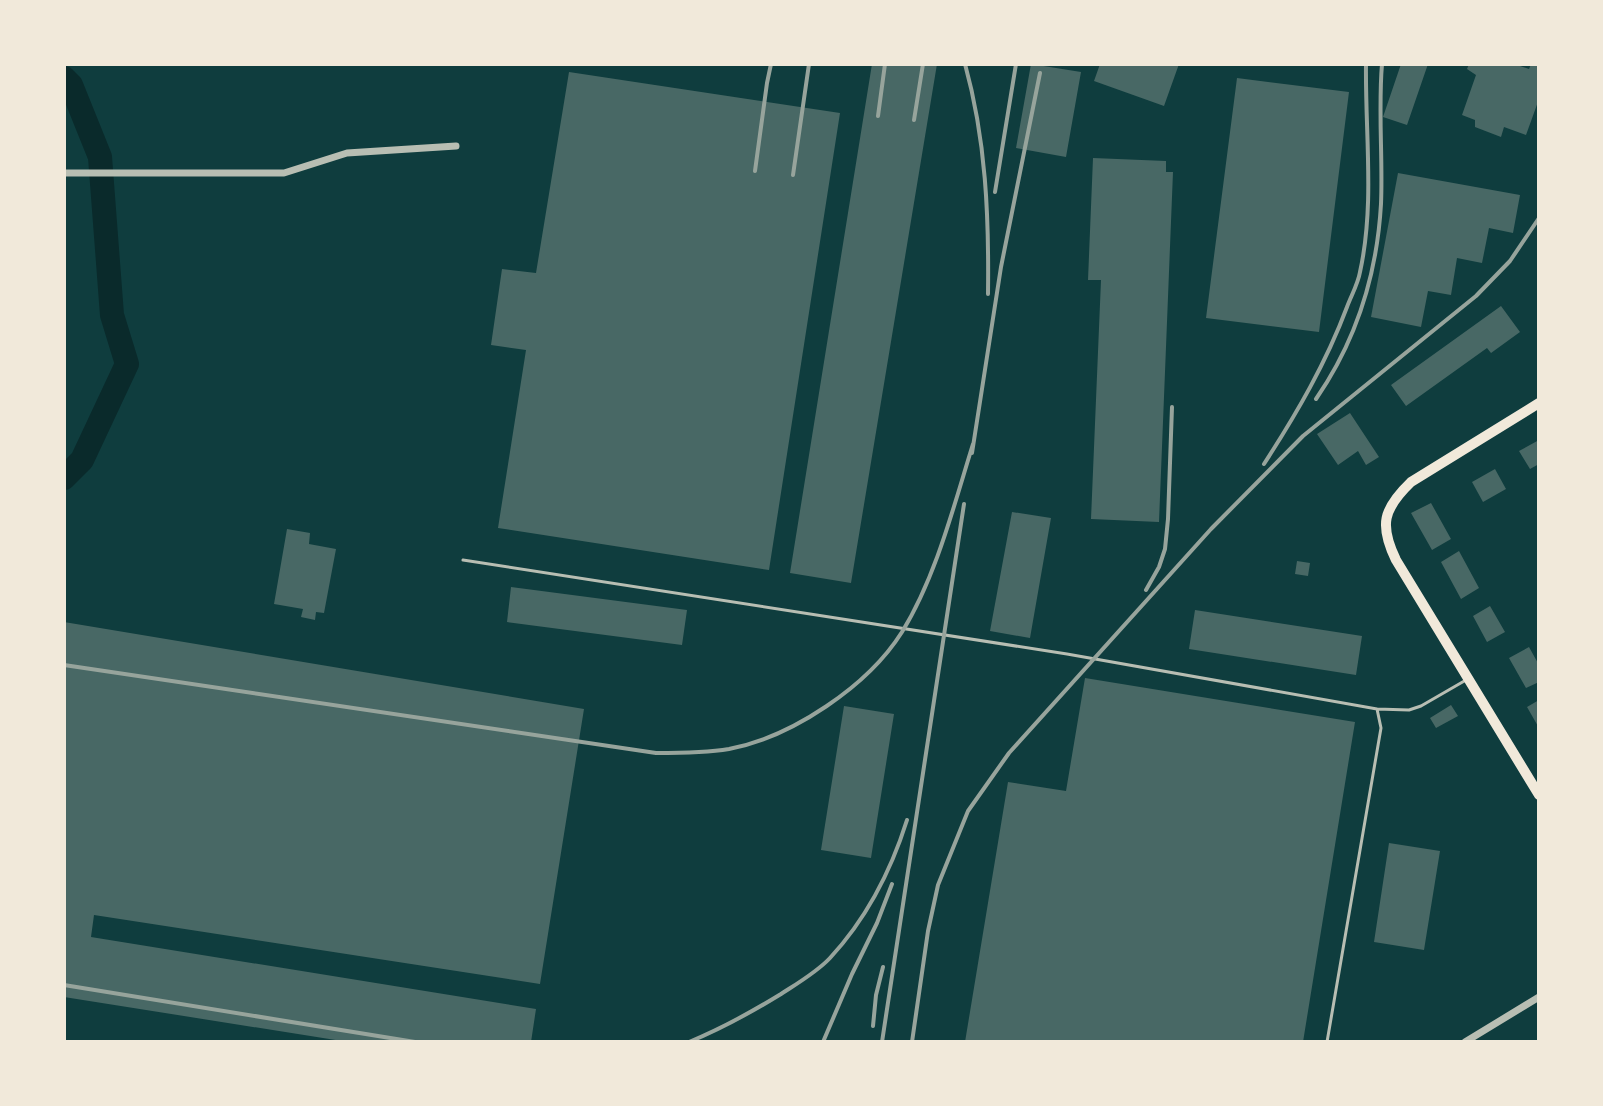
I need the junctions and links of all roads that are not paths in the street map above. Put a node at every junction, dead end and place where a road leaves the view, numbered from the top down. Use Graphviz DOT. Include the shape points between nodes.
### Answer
graph roads {
  1 [pos="456,146"];
  2 [pos="64,173"];
  3 [pos="1539,403"];
  4 [pos="463,560"];
  5 [pos="1468,679"];
  6 [pos="1377,709"];
  7 [pos="1539,795"];
  8 [pos="1539,997"];
  9 [pos="1327,1042"];
  10 [pos="1465,1042"];
  1 -- 2 [label="street" via="347,153 284,173"];
  3 -- 5 [label="main road" via="1411,482 1386,520 1390,548"];
  4 -- 6 [label="lane" via="1067,654"];
  5 -- 6 [label="lane" via="1409,710"];
  5 -- 7 [label="main road"];
  6 -- 9 [label="lane" via="1381,728"];
  8 -- 10 [label="street"];
}
